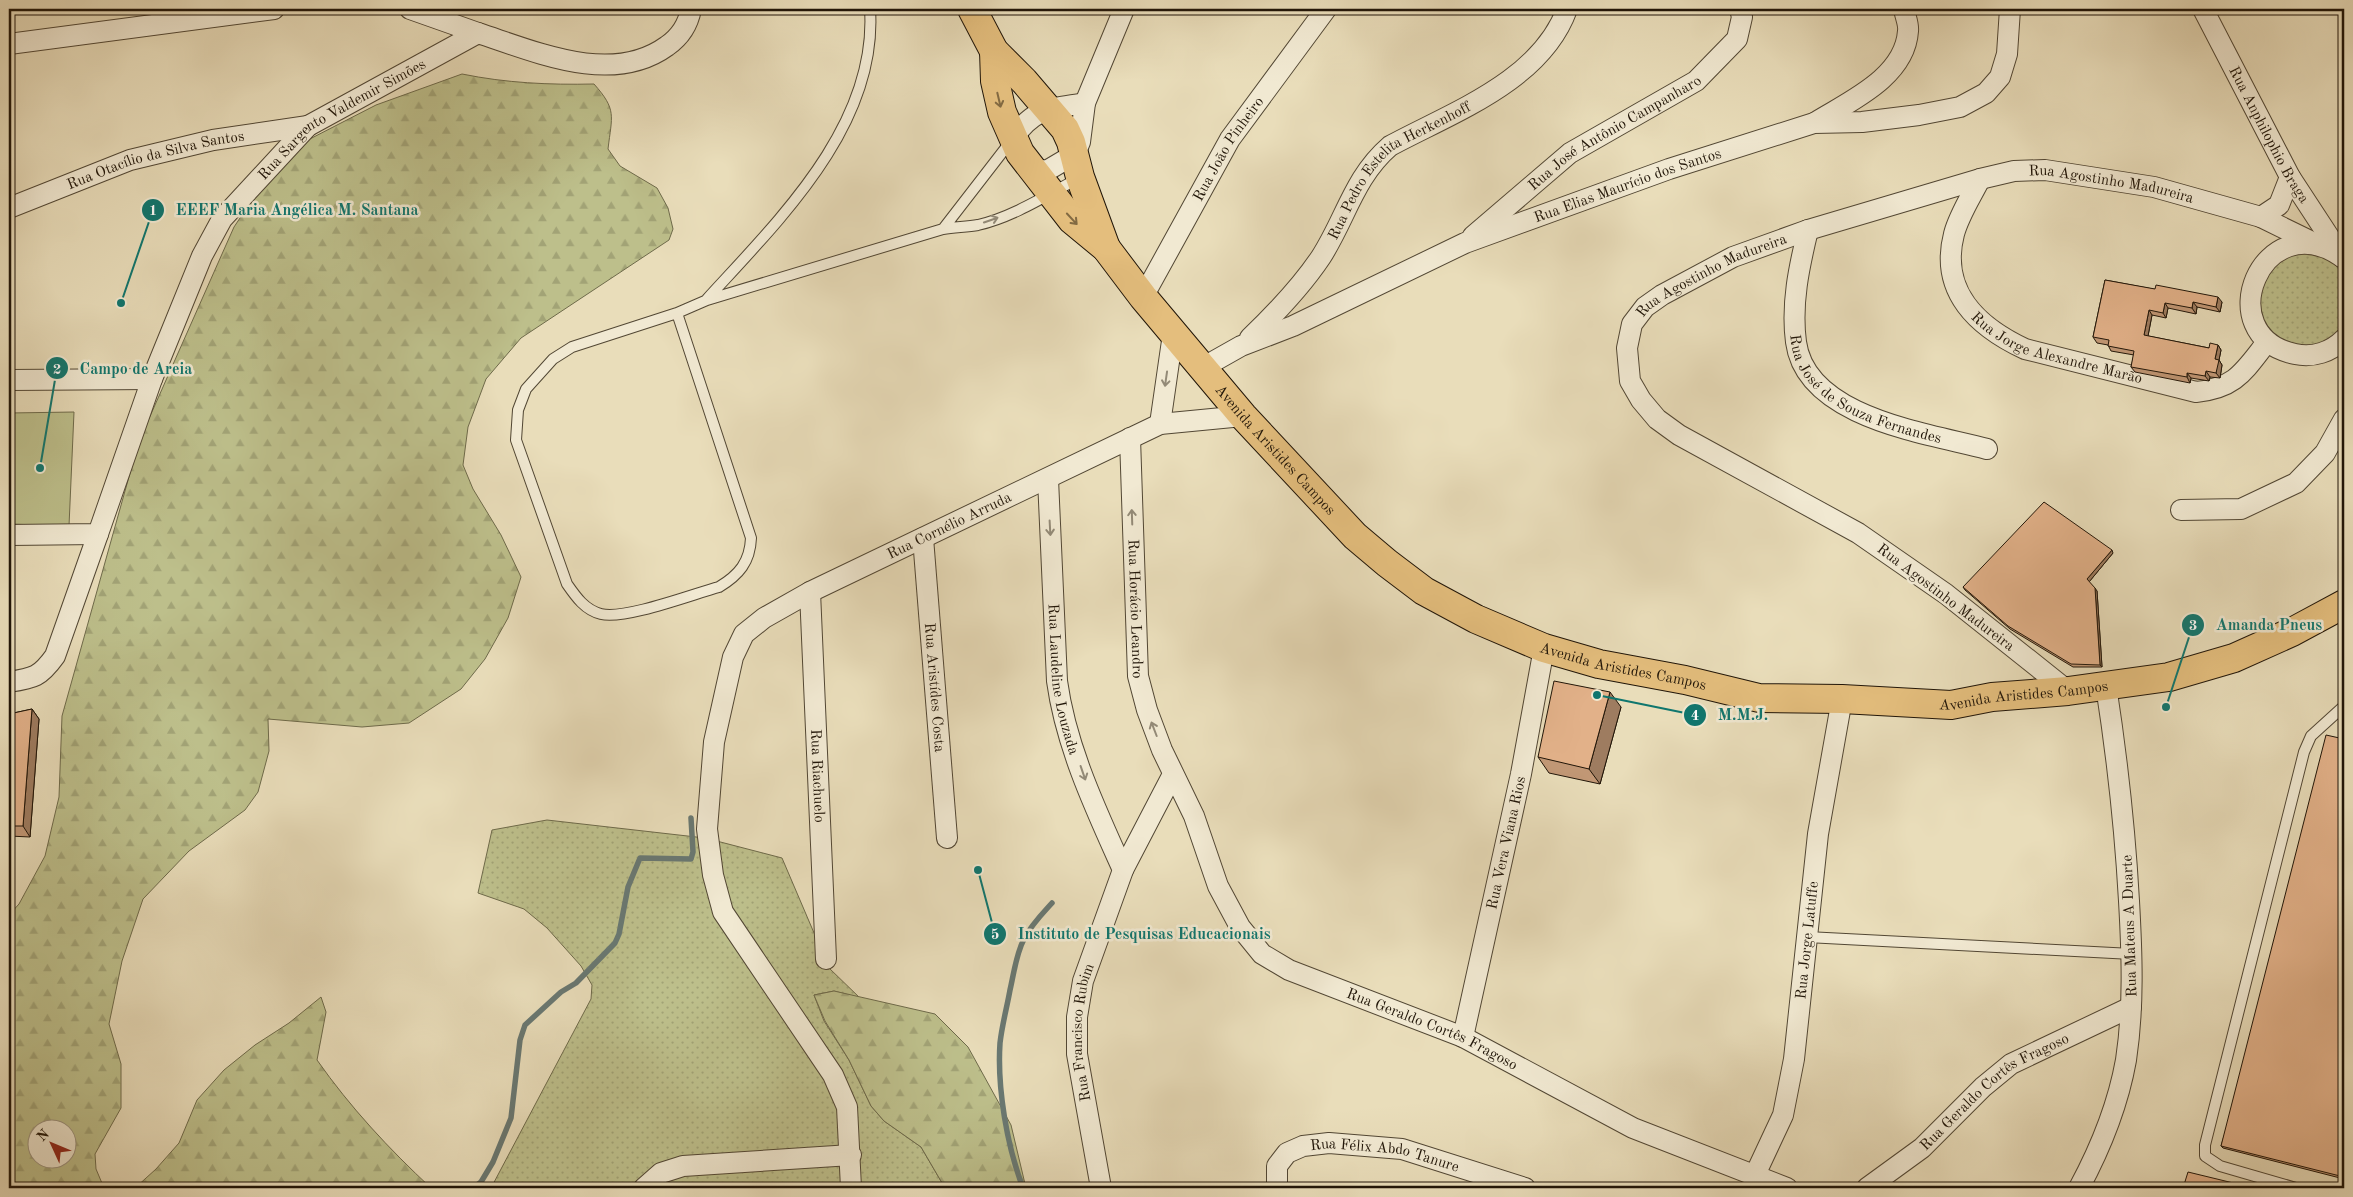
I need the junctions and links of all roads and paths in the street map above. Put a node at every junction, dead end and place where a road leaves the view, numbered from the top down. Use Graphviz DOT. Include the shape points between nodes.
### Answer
graph roads {
  1 [pos="274,9"];
  2 [pos="410,9"];
  3 [pos="691,9"];
  4 [pos="870,9"];
  5 [pos="972,9"];
  6 [pos="1124,9"];
  7 [pos="1326,9"];
  8 [pos="1567,9"];
  9 [pos="1740,9"];
  10 [pos="1904,9"];
  11 [pos="2010,9"];
  12 [pos="2203,9"];
  13 [pos="478,33"];
  14 [pos="9,44"];
  15 [pos="994,51"];
  16 [pos="1085,104"];
  17 [pos="1049,109"];
  18 [pos="1814,123"];
  19 [pos="308,126"];
  20 [pos="1013,138"];
  21 [pos="1078,165"];
  22 [pos="1032,171"];
  23 [pos="2290,177"];
  24 [pos="1980,179"];
  25 [pos="1050,194"];
  26 [pos="9,208"];
  27 [pos="2261,218"];
  28 [pos="943,229"];
  29 [pos="1808,230"];
  30 [pos="1465,243"];
  31 [pos="2318,245"];
  32 [pos="1106,248"];
  33 [pos="2344,259"];
  34 [pos="1143,298"];
  35 [pos="707,300"];
  36 [pos="677,313"];
  37 [pos="1173,334"];
  38 [pos="2344,340"];
  39 [pos="2268,342"];
  40 [pos="1241,346"];
  41 [pos="1202,368"];
  42 [pos="152,379"];
  43 [pos="9,380"];
  44 [pos="1243,416"];
  45 [pos="2344,418"];
  46 [pos="1160,424"];
  47 [pos="1130,438"];
  48 [pos="1987,449"];
  49 [pos="1048,479"];
  50 [pos="2181,510"];
  51 [pos="98,534"];
  52 [pos="9,535"];
  53 [pos="922,538"];
  54 [pos="810,592"];
  55 [pos="2344,596"];
  56 [pos="2344,604"];
  57 [pos="2292,632"];
  58 [pos="1544,648"];
  59 [pos="9,682"];
  60 [pos="2106,686"];
  61 [pos="2068,691"];
  62 [pos="1842,699"];
  63 [pos="2344,706"];
  64 [pos="1173,774"];
  65 [pos="947,838"];
  66 [pos="1123,870"];
  67 [pos="1807,937"];
  68 [pos="2132,954"];
  69 [pos="826,959"];
  70 [pos="2131,1007"];
  71 [pos="1462,1037"];
  72 [pos="851,1155"];
  73 [pos="1754,1177"];
  74 [pos="644,1188"];
  75 [pos="851,1188"];
  76 [pos="1101,1188"];
  77 [pos="1277,1188"];
  78 [pos="1525,1188"];
  79 [pos="1787,1188"];
  80 [pos="1867,1188"];
  81 [pos="2080,1188"];
  82 [pos="2296,1188"];
  1 -- 14 [label="street"];
  2 -- 13 [label="street"];
  3 -- 13 [label="street" via="689,21 675,40 658,53 633,63 599,65 547,56"];
  4 -- 35 [label="lane" via="871,29 863,71 849,114 825,157 797,200"];
  5 -- 15 [label="highway, Avenida Aristides Campos"];
  6 -- 16 [label="street"];
  7 -- 34 [label="street, Rua João Pinheiro" via="1230,139"];
  8 -- 40 [label="street, Rua Pedro Estelita Herkenhoff" via="1552,40 1524,70 1502,86 1390,146 1374,159 1322,256 1274,315"];
  9 -- 30 [label="street, Rua José Antônio Campanharo" via="1742,18 1737,39 1696,81 1570,153"];
  10 -- 18 [label="street" via="1909,29 1906,46 1897,62 1881,79"];
  11 -- 18 [label="street, Rua Elias Maurício dos Santos" via="2008,54 2000,77 1986,93 1960,107 1919,115 1862,122"];
  12 -- 23 [label="street, Rua Anphilophio Braga"];
  13 -- 19 [label="street, Rua Sargento Valdemir Simões"];
  15 -- 17 [label="highway, Avenida Aristides Campos"];
  15 -- 20 [label="highway, Avenida Aristides Campos, one-way" via="998,94"];
  16 -- 17 [label="street"];
  16 -- 21 [label="street"];
  17 -- 20 [label="street" via="1028,119"];
  17 -- 21 [label="highway, Avenida Aristides Campos" via="1065,129"];
  18 -- 30 [label="street, Rua Elias Maurício dos Santos" via="1669,169"];
  19 -- 26 [label="street, Rua Otacílio da Silva Santos" via="213,140 130,160"];
  19 -- 42 [label="street, Rua Sargento Valdemir Simões" via="222,219 202,256"];
  20 -- 22 [label="highway, Avenida Aristides Campos"];
  20 -- 28 [label="lane"];
  21 -- 22 [label="street"];
  21 -- 25 [label="lane"];
  21 -- 32 [label="highway, Avenida Aristides Campos"];
  22 -- 25 [label="highway, Avenida Aristides Campos"];
  23 -- 27 [label="street" via="2279,205"];
  23 -- 33 [label="street, Rua Anphilophio Braga"];
  24 -- 27 [label="street, Rua Agostinho Madureira" via="2014,171 2045,170 2154,187"];
  24 -- 29 [label="street, Rua Agostinho Madureira"];
  24 -- 39 [label="street, Rua Jorge Alexandre Marão" via="1955,233 1950,252 1952,274 1959,294 1975,317 2010,342 2025,349 2196,392 2217,390 2232,383"];
  28 -- 25 [label="lane, one-way" via="994,220"];
  25 -- 32 [label="highway, Avenida Aristides Campos, one-way" via="1072,220"];
  27 -- 31 [label="street, Rua Agostinho Madureira"];
  28 -- 35 [label="lane"];
  29 -- 48 [label="street, Rua José de Souza Fernandes" via="1795,295 1794,319 1796,345 1808,373 1846,408"];
  29 -- 61 [label="street, Rua Agostinho Madureira" via="1733,258 1645,307 1632,324 1627,348 1630,380 1641,400 1657,419 1678,434 1858,533 1946,594"];
  30 -- 40 [label="street, Rua Elias Maurício dos Santos" via="1293,326"];
  31 -- 33 [label="street, Rua Agostinho Madureira"];
  31 -- 39 [label="street" via="2297,244 2278,252 2262,265 2252,284 2249,305 2255,325"];
  32 -- 34 [label="highway, Avenida Aristides Campos"];
  34 -- 37 [label="highway, Avenida Aristides Campos"];
  35 -- 36 [label="lane"];
  36 -- 36 [label="lane" via="572,347 552,359 526,389 518,410 516,440 566,584 579,600 602,614 620,615 719,587 733,578 750,554 751,538"];
  37 -- 41 [label="highway, Avenida Aristides Campos"];
  37 -- 46 [label="street, one-way"];
  38 -- 39 [label="street" via="2320,354 2303,356 2285,352"];
  40 -- 41 [label="street, Rua Elias Maurício dos Santos"];
  41 -- 44 [label="highway, Avenida Aristides Campos"];
  42 -- 43 [label="street"];
  42 -- 51 [label="street, Rua Sargento Valdemir Simões"];
  44 -- 46 [label="street, Rua Cornélio Arruda"];
  44 -- 58 [label="highway, Avenida Aristides Campos" via="1355,536 1387,563 1424,591 1476,619"];
  45 -- 50 [label="street" via="2325,453 2296,483 2241,509"];
  46 -- 47 [label="street, Rua Cornélio Arruda"];
  47 -- 49 [label="street, Rua Cornélio Arruda"];
  64 -- 47 [label="street, Rua Horácio Leandro, one-way" via="1147,710 1138,676"];
  49 -- 53 [label="street, Rua Cornélio Arruda"];
  49 -- 66 [label="street, Rua Laudeline Louzada, one-way" via="1061,710 1095,807"];
  51 -- 52 [label="street"];
  51 -- 59 [label="street, Rua Sargento Valdemir Simões" via="55,656 35,677"];
  53 -- 54 [label="street, Rua Cornélio Arruda"];
  53 -- 65 [label="street, Rua Aristídes Costa"];
  54 -- 69 [label="street, Rua Riachuelo"];
  54 -- 72 [label="street, Rua Cornélio Arruda" via="764,618 744,634 733,657 714,742 707,829 713,875 724,912 833,1075 848,1107"];
  55 -- 57 [label="highway, Avenida Aristides Campos"];
  56 -- 57 [label="highway, Avenida Aristides Campos"];
  57 -- 60 [label="highway, Avenida Aristides Campos" via="2234,658 2169,677"];
  58 -- 62 [label="highway, Avenida Aristides Campos" via="1600,664 1759,698"];
  58 -- 71 [label="street, Rua Vera Viana Rios" via="1521,774"];
  60 -- 61 [label="highway, Avenida Aristides Campos"];
  60 -- 68 [label="street, Rua Mateus A Duarte" via="2126,843"];
  61 -- 62 [label="highway, Avenida Aristides Campos" via="1992,697 1951,705"];
  62 -- 67 [label="street, Rua Jorge Latuffe" via="1818,834"];
  63 -- 82 [label="lane" via="2311,736 2304,752 2205,1145 2206,1156 2220,1166"];
  64 -- 66 [label="street, Rua Francisco Rubim"];
  64 -- 71 [label="street, Rua Geraldo Cortês Fragoso" via="1194,816 1218,886 1240,927 1262,954 1290,970"];
  66 -- 76 [label="street, Rua Francisco Rubim" via="1083,981 1077,1017 1077,1054"];
  67 -- 68 [label="lane"];
  67 -- 73 [label="street, Rua Jorge Latuffe" via="1794,1060 1783,1115"];
  68 -- 70 [label="street, Rua Mateus A Duarte"];
  70 -- 80 [label="street, Rua Geraldo Cortês Fragoso" via="2011,1064 1922,1148"];
  70 -- 81 [label="street, Rua Mateus A Duarte" via="2126,1060 2117,1099"];
  71 -- 73 [label="street, Rua Geraldo Cortês Fragoso" via="1633,1128"];
  72 -- 74 [label="street" via="683,1166 661,1173"];
  72 -- 75 [label="street"];
  73 -- 79 [label="street, Rua Geraldo Cortês Fragoso"];
  77 -- 78 [label="street, Rua Félix Abdo Tanure" via="1277,1166 1287,1153 1303,1146 1329,1144 1402,1149"];
}
